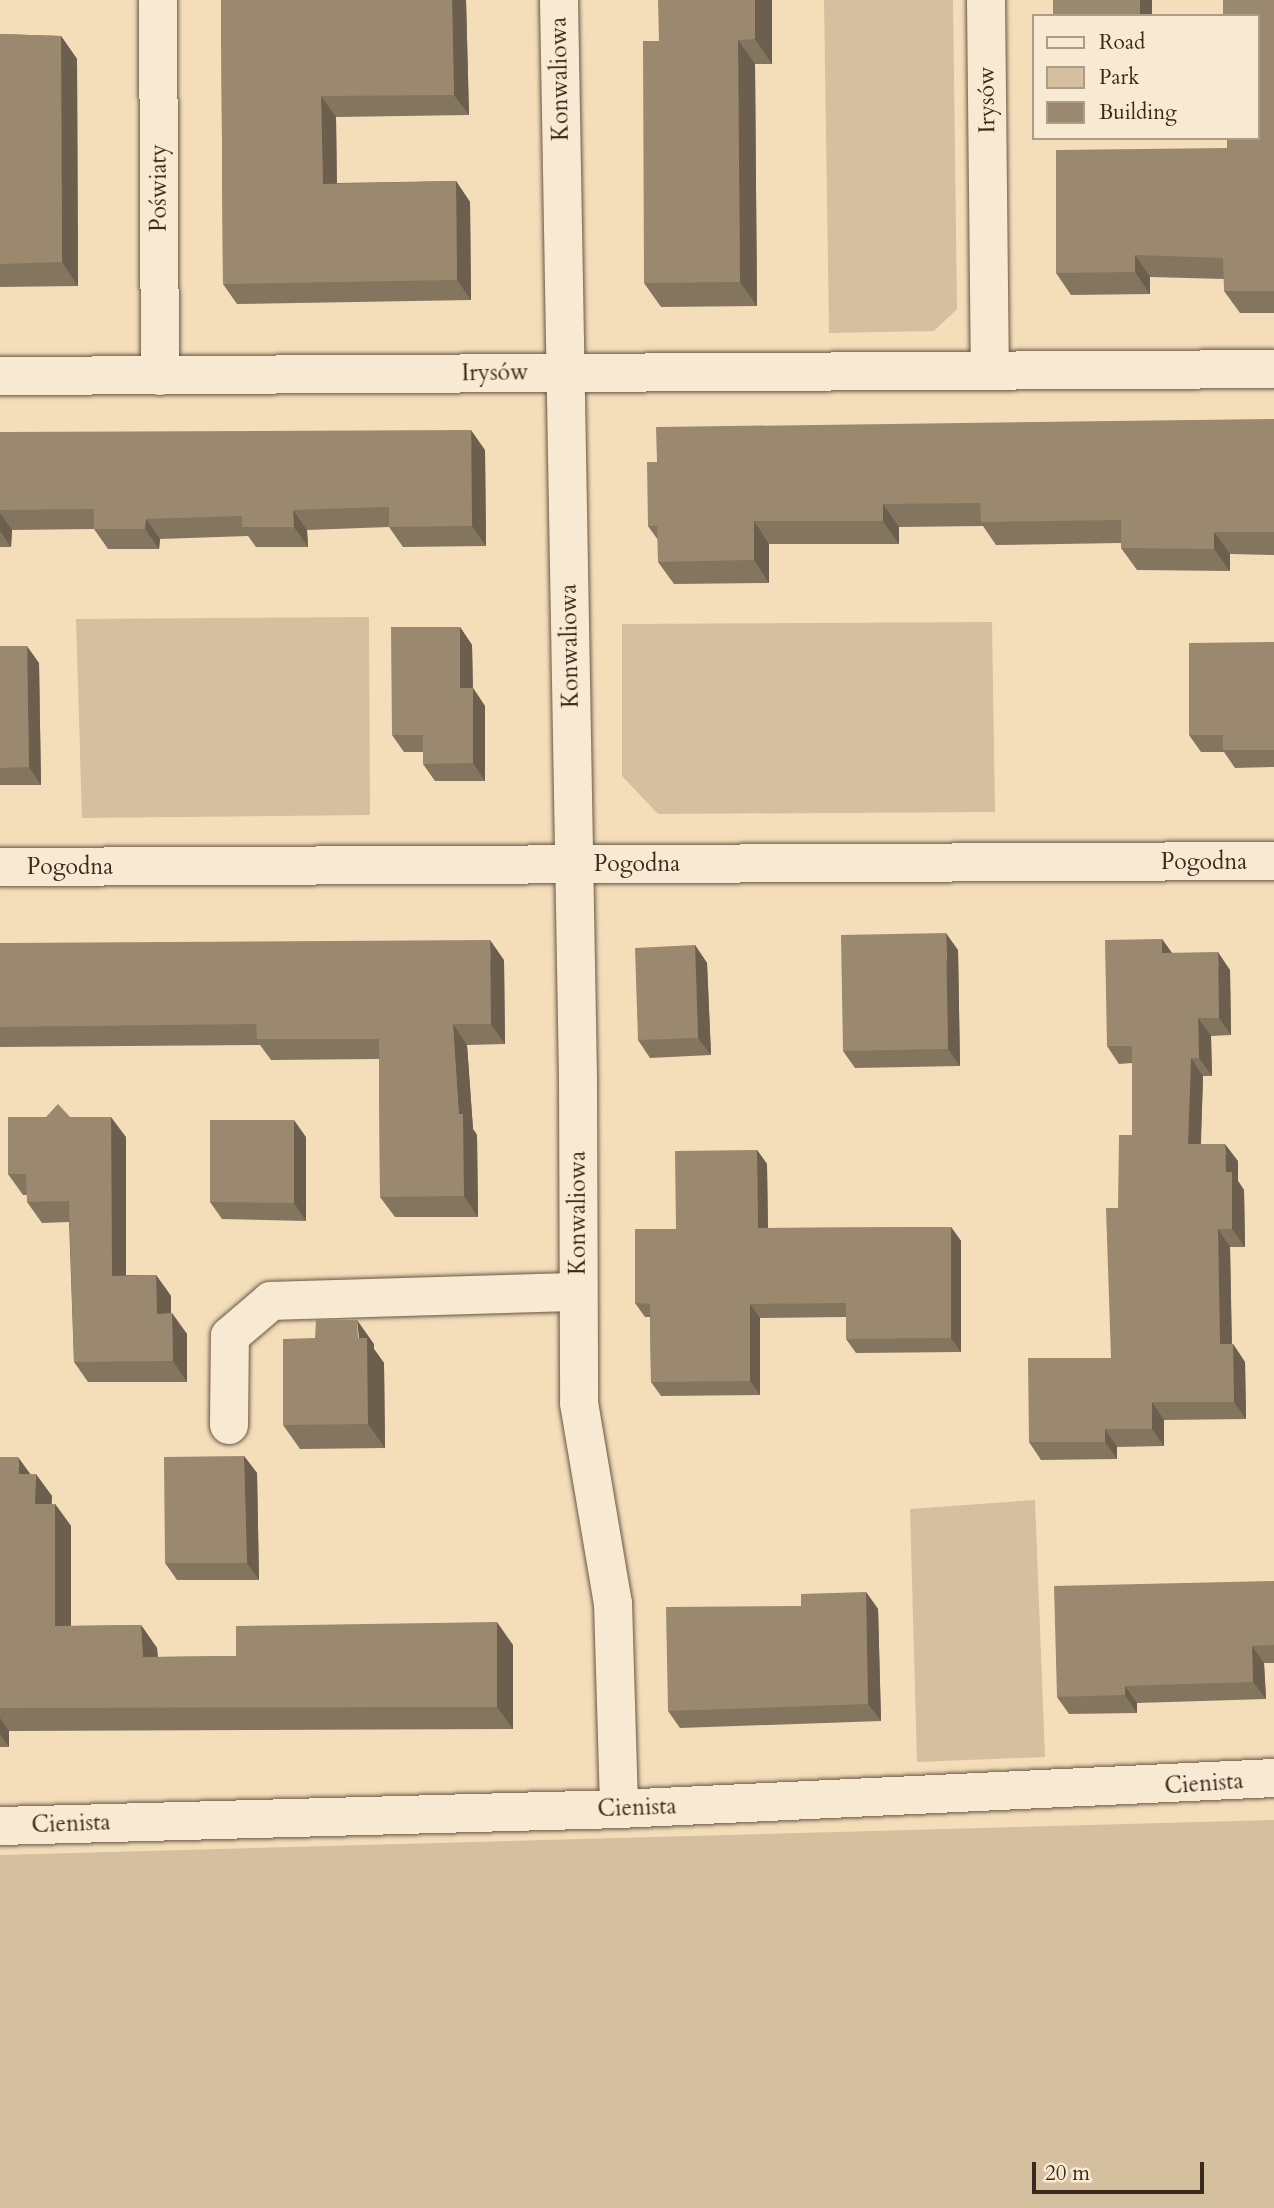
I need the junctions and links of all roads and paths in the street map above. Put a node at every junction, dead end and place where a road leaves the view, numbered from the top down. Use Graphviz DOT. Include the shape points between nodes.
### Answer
graph roads {
  1 [pos="158,0"];
  2 [pos="559,0"];
  3 [pos="986,0"];
  4 [pos="990,368"];
  5 [pos="1274,369"];
  6 [pos="563,373"];
  7 [pos="0,376"];
  8 [pos="160,376"];
  9 [pos="1274,862"];
  10 [pos="575,863"];
  11 [pos="0,867"];
  12 [pos="578,1292"];
  13 [pos="229,1425"];
  14 [pos="1274,1778"];
  15 [pos="619,1809"];
  16 [pos="0,1826"];
  1 -- 8 [label="street, Poświaty"];
  2 -- 6 [label="street, Konwaliowa"];
  3 -- 4 [label="street, Irysów"];
  4 -- 5 [label="street, Irysów"];
  4 -- 6 [label="street, Irysów"];
  6 -- 8 [label="street, Irysów"];
  6 -- 10 [label="street, Konwaliowa"];
  7 -- 8 [label="street, Irysów"];
  9 -- 10 [label="street, Pogodna"];
  10 -- 11 [label="street, Pogodna"];
  10 -- 12 [label="street, Konwaliowa"];
  12 -- 13 [label="street, Konwaliowa" via="271,1301 230,1336"];
  12 -- 15 [label="street, Konwaliowa" via="583,1443 613,1604"];
  14 -- 15 [label="street, Cienista"];
  15 -- 16 [label="street, Cienista"];
}
